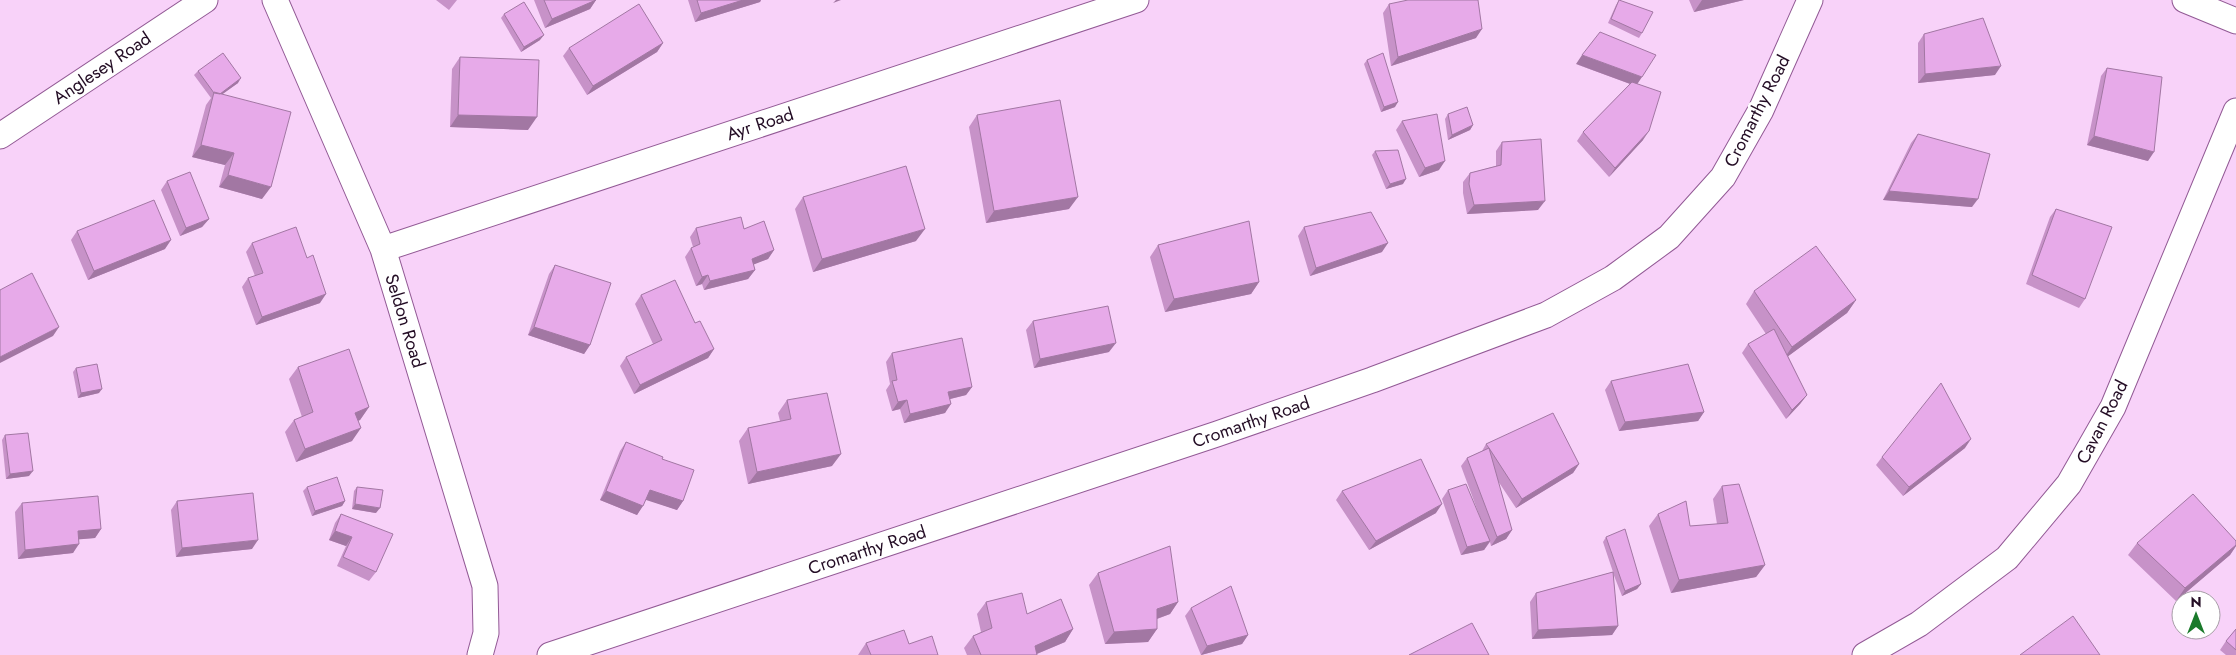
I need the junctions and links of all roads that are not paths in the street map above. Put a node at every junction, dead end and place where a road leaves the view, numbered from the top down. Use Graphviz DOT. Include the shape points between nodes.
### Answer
graph roads {
  1 [pos="205,0"];
  2 [pos="275,0"];
  3 [pos="1136,0"];
  4 [pos="1810,0"];
  5 [pos="2185,0"];
  6 [pos="2236,21"];
  7 [pos="2236,111"];
  8 [pos="0,136"];
  9 [pos="383,248"];
  10 [pos="480,655"];
  11 [pos="550,655"];
  12 [pos="1865,655"];
  1 -- 8 [label="street, Anglesey Road"];
  2 -- 9 [label="street, Seldon Road"];
  3 -- 9 [label="street, Ayr Road"];
  4 -- 11 [label="street, Cromarthy Road" via="1761,110 1723,177 1669,237 1612,278 1546,315 1217,434"];
  5 -- 6 [label="street"];
  7 -- 12 [label="street, Cavan Road" via="2113,407 2068,484 2007,558 1919,624"];
  9 -- 10 [label="street, Seldon Road" via="485,586 486,633"];
}
